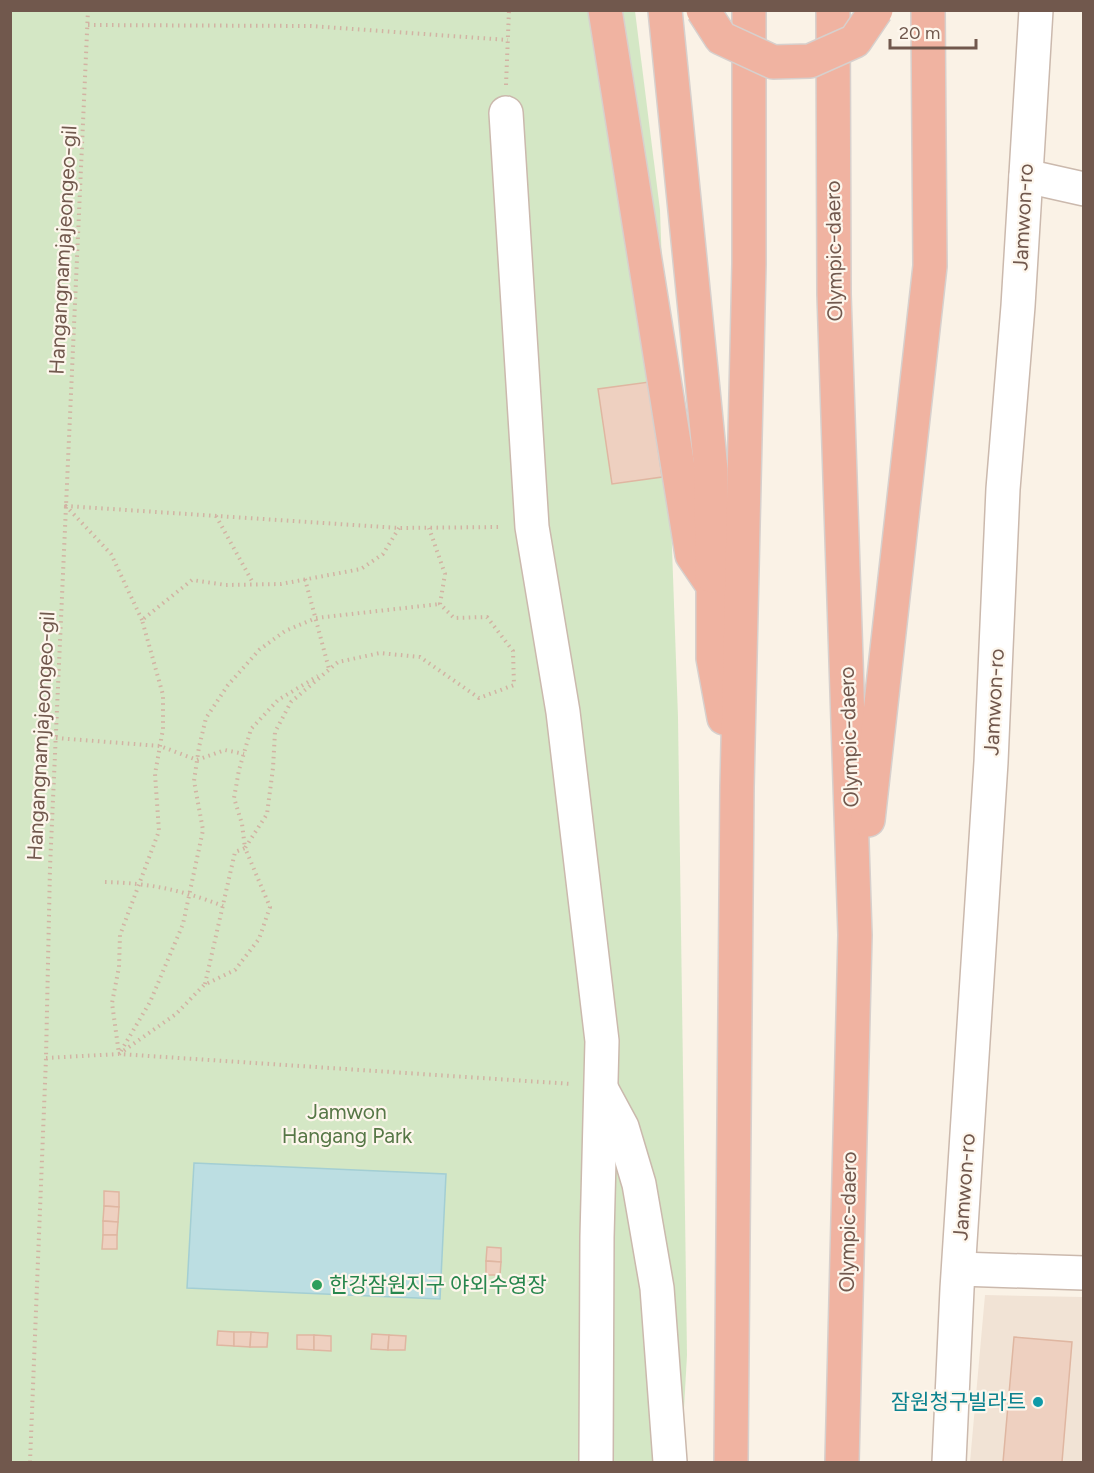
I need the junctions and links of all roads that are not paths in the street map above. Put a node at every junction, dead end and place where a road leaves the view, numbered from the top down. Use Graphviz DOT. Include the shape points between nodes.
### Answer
graph roads {
  1 [pos="605,10"];
  2 [pos="665,10"];
  3 [pos="703,10"];
  4 [pos="749,10"];
  5 [pos="833,10"];
  6 [pos="876,10"];
  7 [pos="928,10"];
  8 [pos="1036,10"];
  9 [pos="506,113"];
  10 [pos="1026,176"];
  11 [pos="1083,189"];
  12 [pos="712,586"];
  13 [pos="737,787"];
  14 [pos="855,935"];
  15 [pos="600,1085"];
  16 [pos="959,1269"];
  17 [pos="1083,1273"];
  18 [pos="596,1462"];
  19 [pos="670,1462"];
  20 [pos="731,1462"];
  21 [pos="842,1462"];
  22 [pos="949,1462"];
  1 -- 12 [label="highway" via="692,555"];
  2 -- 12 [label="highway" via="711,470"];
  3 -- 6 [label="highway, bridge" via="721,38 773,62 810,61 855,41"];
  4 -- 13 [label="highway" via="749,264"];
  5 -- 14 [label="highway, Olympic-daero" via="834,294"];
  7 -- 14 [label="highway" via="930,266"];
  8 -- 10 [label="street, Jamwon-ro"];
  9 -- 15 [label="street" via="532,526 565,724 602,1041"];
  10 -- 11 [label="street"];
  10 -- 16 [label="street, Jamwon-ro" via="1003,489 991,762"];
  12 -- 13 [label="highway" via="713,657"];
  13 -- 20 [label="highway"];
  14 -- 21 [label="highway, Olympic-daero"];
  15 -- 18 [label="street"];
  15 -- 19 [label="street" via="622,1128 639,1184 657,1288"];
  16 -- 17 [label="street, Jamwon-ro"];
  16 -- 22 [label="street"];
}
